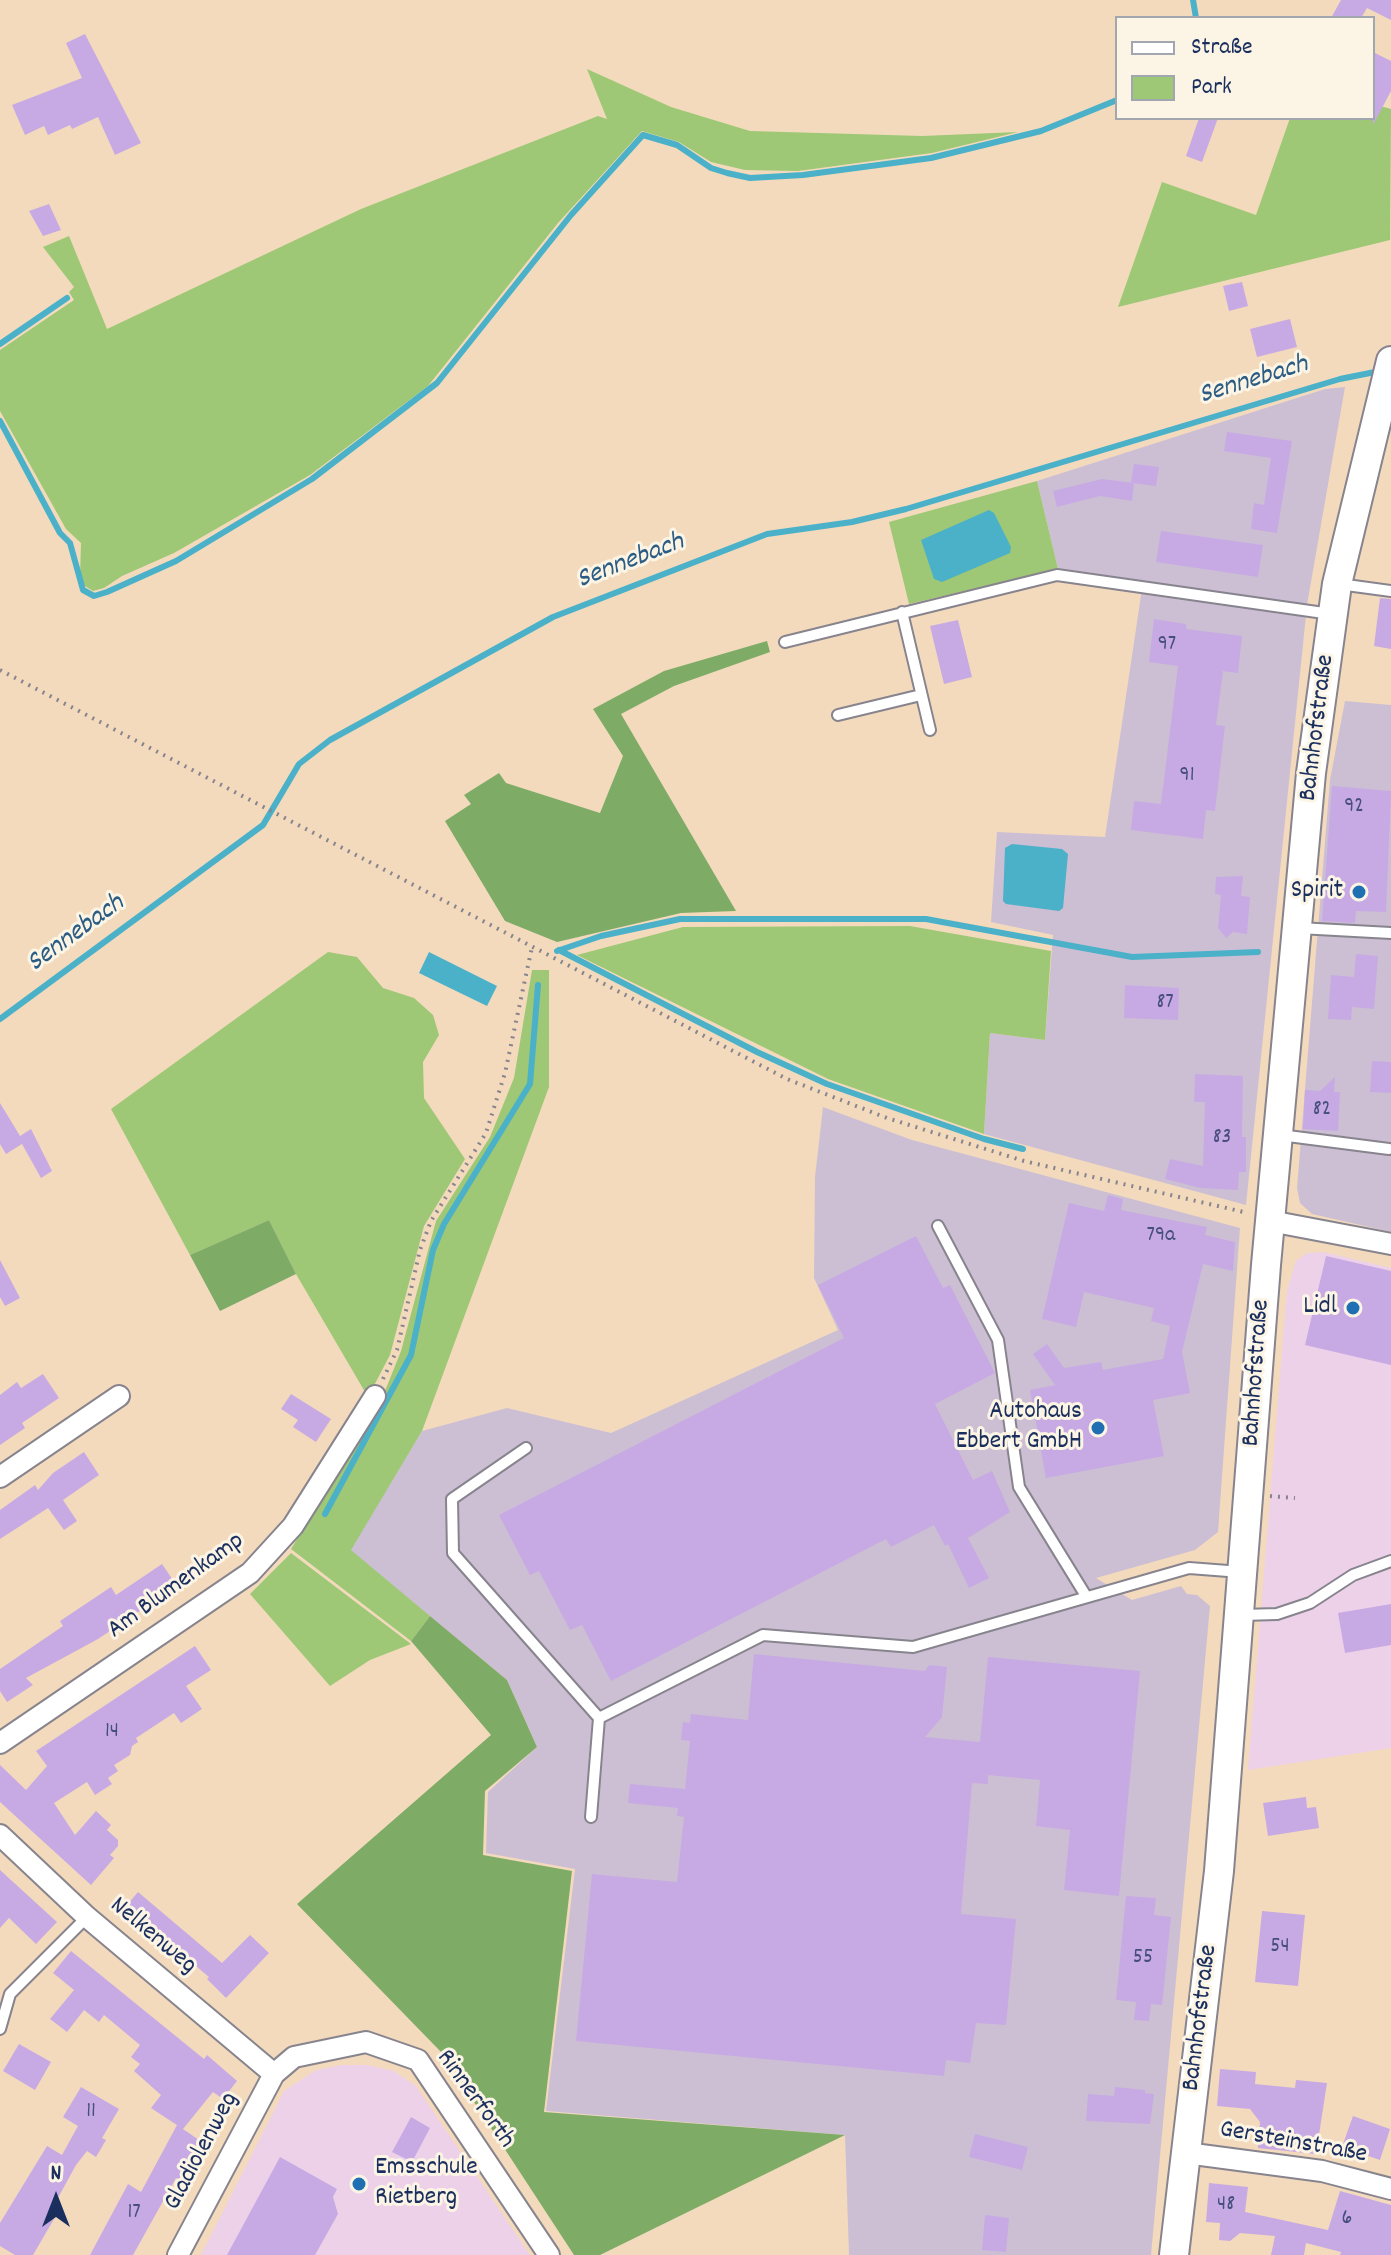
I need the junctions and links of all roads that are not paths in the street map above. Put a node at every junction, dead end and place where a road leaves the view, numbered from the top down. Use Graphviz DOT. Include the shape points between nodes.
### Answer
graph roads {
  1 [pos="1391,361"];
  2 [pos="1337,584"];
  3 [pos="1391,591"];
  4 [pos="902,612"];
  5 [pos="1333,614"];
  6 [pos="785,642"];
  7 [pos="921,695"];
  8 [pos="838,715"];
  9 [pos="930,730"];
  10 [pos="1297,928"];
  11 [pos="1391,933"];
  12 [pos="1278,1135"];
  13 [pos="1389,1149"];
  14 [pos="1259,1217"];
  15 [pos="938,1226"];
  16 [pos="1391,1244"];
  17 [pos="119,1396"];
  18 [pos="375,1396"];
  19 [pos="526,1448"];
  20 [pos="0,1477"];
  21 [pos="1391,1561"];
  22 [pos="1244,1573"];
  23 [pos="1086,1596"];
  24 [pos="1240,1615"];
  25 [pos="599,1718"];
  26 [pos="0,1743"];
  27 [pos="591,1817"];
  28 [pos="0,1835"];
  29 [pos="87,1917"];
  30 [pos="0,2029"];
  31 [pos="274,2074"];
  32 [pos="1186,2153"];
  33 [pos="1391,2189"];
  34 [pos="178,2255"];
  35 [pos="549,2255"];
  36 [pos="1174,2255"];
  1 -- 2 [label="main road, Bahnhofstraße"];
  2 -- 3 [label="lane"];
  2 -- 5 [label="main road, Bahnhofstraße"];
  4 -- 5 [label="lane" via="1057,575"];
  4 -- 6 [label="lane"];
  4 -- 7 [label="lane"];
  5 -- 10 [label="main road, Bahnhofstraße"];
  7 -- 8 [label="lane"];
  7 -- 9 [label="lane"];
  10 -- 11 [label="lane"];
  10 -- 12 [label="main road, Bahnhofstraße"];
  12 -- 13 [label="lane"];
  12 -- 14 [label="main road, Bahnhofstraße"];
  14 -- 16 [label="street"];
  14 -- 22 [label="main road, Bahnhofstraße"];
  15 -- 23 [label="lane" via="998,1340 1019,1487"];
  17 -- 20 [label="street"];
  18 -- 26 [label="street, Am Blumenkamp" via="293,1526 250,1573"];
  19 -- 25 [label="lane" via="452,1499 453,1553"];
  21 -- 24 [label="lane" via="1353,1575 1310,1603 1277,1614"];
  22 -- 23 [label="lane" via="1189,1568"];
  22 -- 24 [label="main road, Bahnhofstraße"];
  23 -- 25 [label="lane" via="913,1647 763,1635"];
  24 -- 32 [label="main road, Bahnhofstraße" via="1219,1871"];
  25 -- 27 [label="lane"];
  28 -- 29 [label="street, Nelkenweg"];
  29 -- 30 [label="lane" via="10,1994"];
  29 -- 31 [label="street, Nelkenweg"];
  31 -- 34 [label="street, Gladiolenweg"];
  31 -- 35 [label="street, Rinnerforth" via="294,2057 366,2042 418,2060"];
  32 -- 33 [label="street, Gersteinstraße" via="1322,2171"];
  32 -- 36 [label="main road, Bahnhofstraße"];
}
